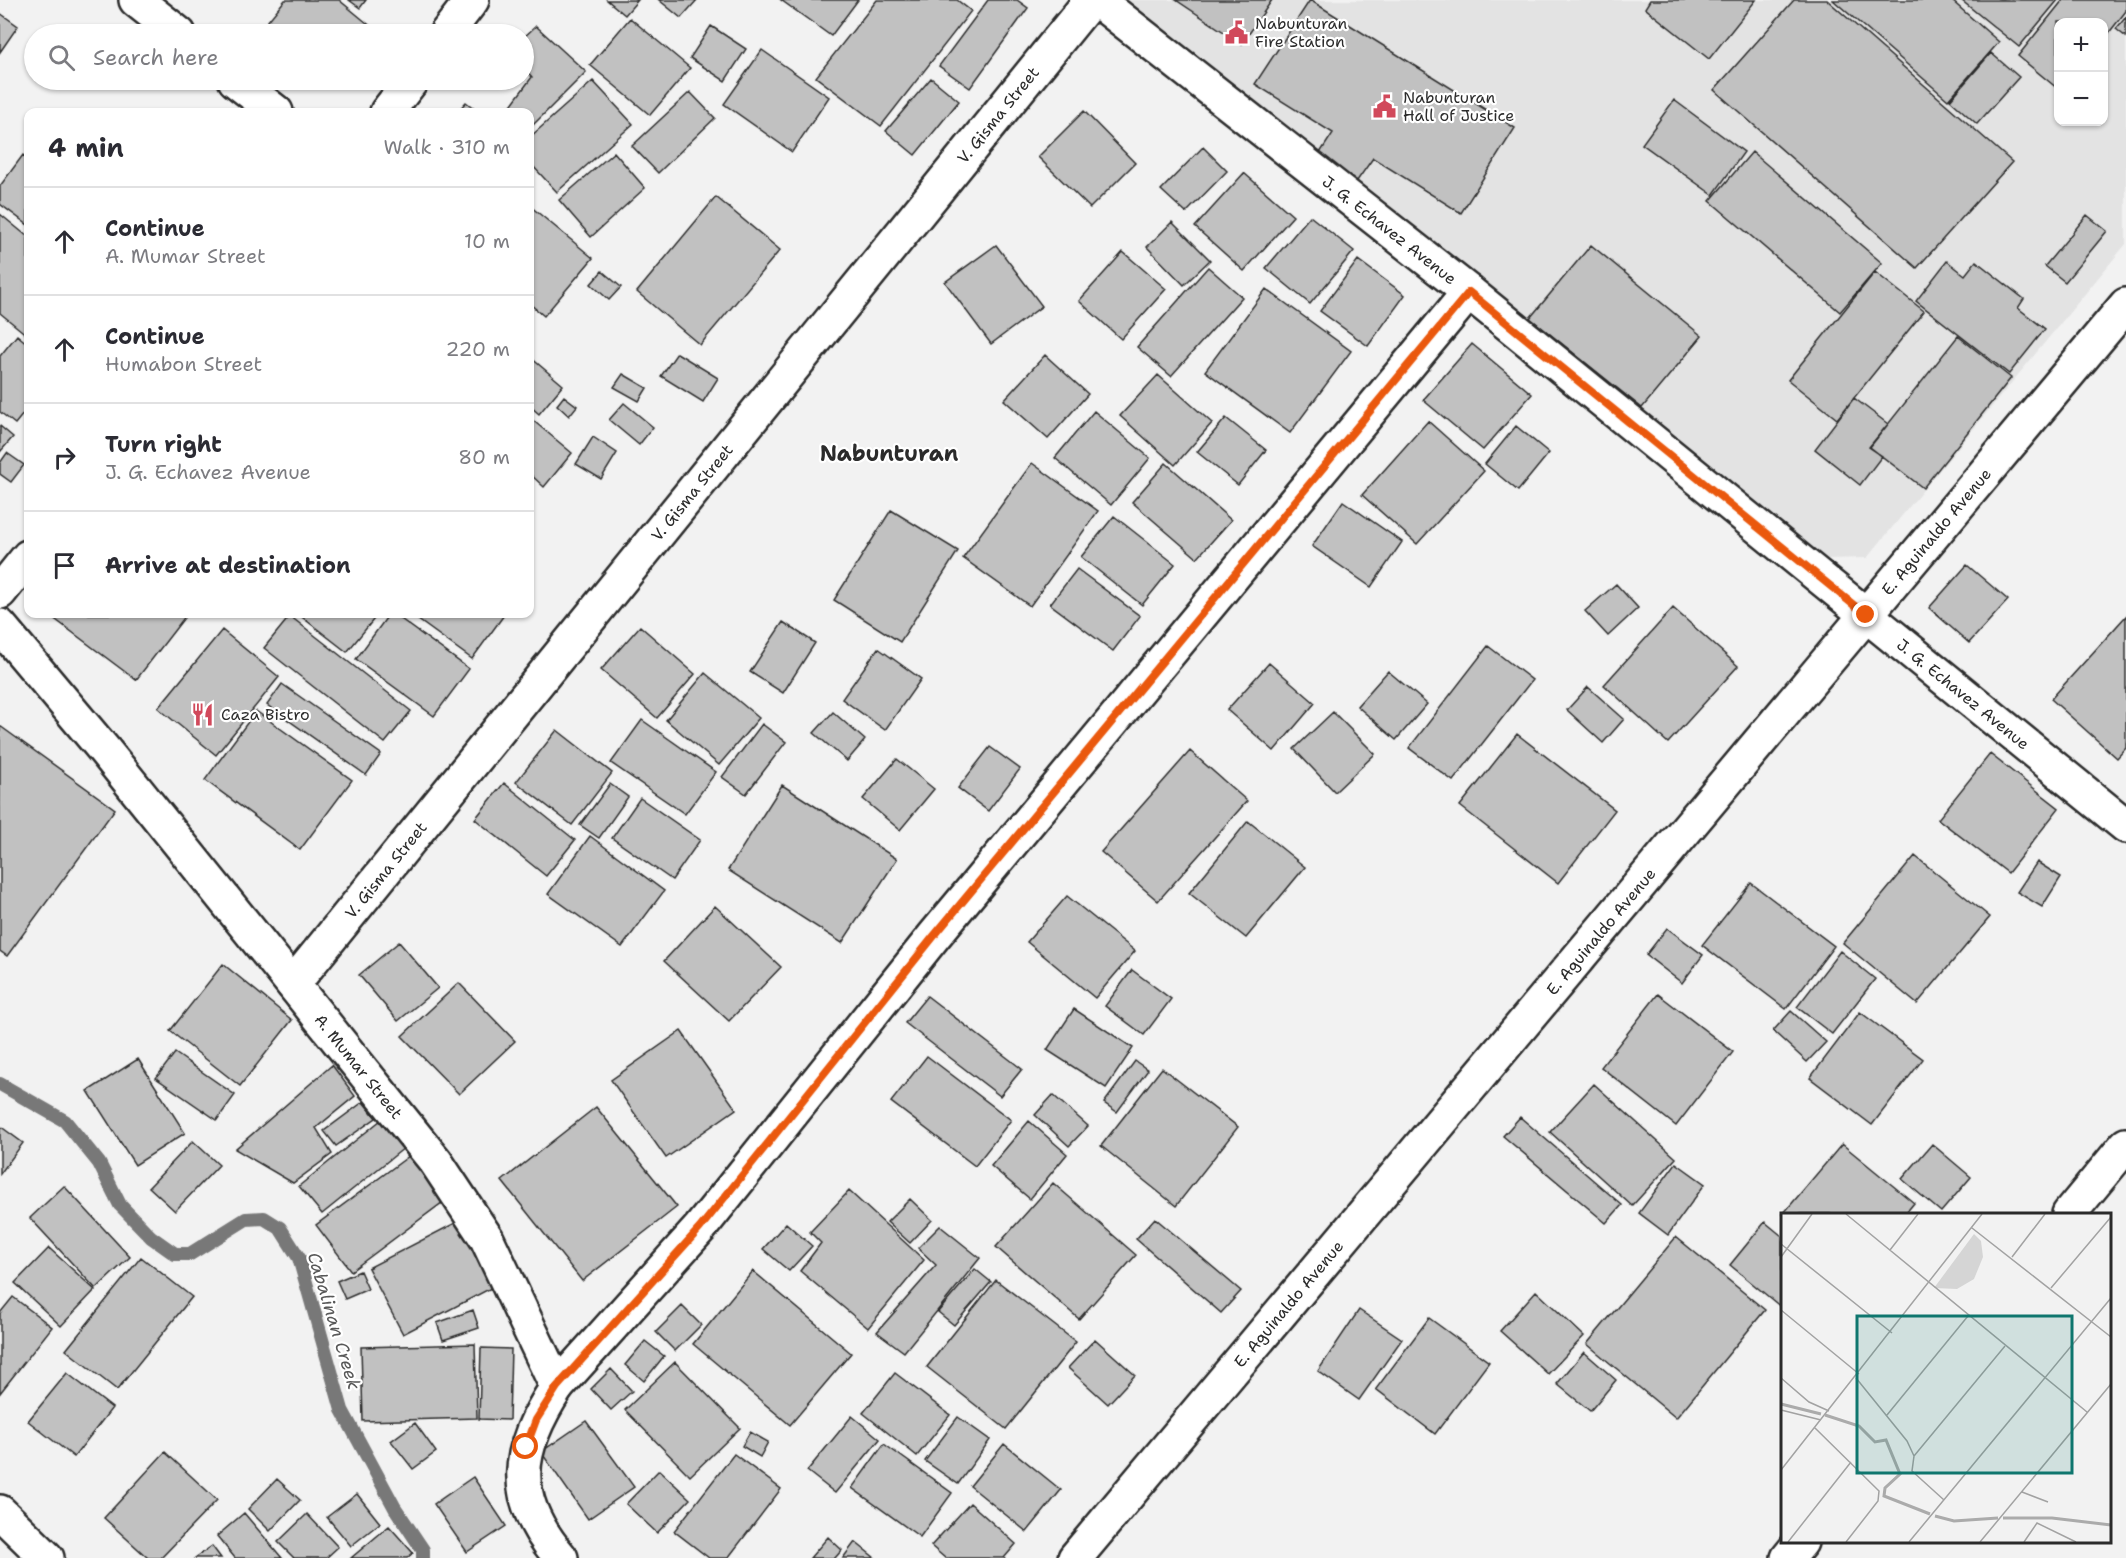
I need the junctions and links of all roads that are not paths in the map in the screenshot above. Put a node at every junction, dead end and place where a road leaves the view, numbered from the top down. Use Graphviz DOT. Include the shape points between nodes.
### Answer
graph roads {
  1 [pos="136,0"];
  2 [pos="472,0"];
  3 [pos="1091,0"];
  4 [pos="1097,0"];
  5 [pos="166,24"];
  6 [pos="454,24"];
  7 [pos="248,90"];
  8 [pos="404,90"];
  9 [pos="271,108"];
  10 [pos="390,108"];
  11 [pos="1469,292"];
  12 [pos="2126,304"];
  13 [pos="1866,615"];
  14 [pos="0,626"];
  15 [pos="2126,826"];
  16 [pos="293,984"];
  17 [pos="2126,1145"];
  18 [pos="2071,1213"];
  19 [pos="557,1387"];
  20 [pos="0,1512"];
  21 [pos="1800,1543"];
  22 [pos="46,1558"];
  23 [pos="561,1558"];
  24 [pos="1075,1558"];
  25 [pos="1788,1558"];
  1 -- 5 [label="street"];
  2 -- 6 [label="street"];
  3 -- 16 [label="street, V. Gisma Street"];
  4 -- 11 [label="street, J. G. Echavez Avenue"];
  7 -- 9 [label="street"];
  8 -- 10 [label="street"];
  11 -- 13 [label="street, J. G. Echavez Avenue"];
  11 -- 19 [label="street" via="942,927 700,1228"];
  12 -- 13 [label="street, E. Aguinaldo Avenue"];
  13 -- 15 [label="street, J. G. Echavez Avenue"];
  13 -- 24 [label="street, E. Aguinaldo Avenue"];
  14 -- 16 [label="street, A. Mumar Street"];
  16 -- 19 [label="street, A. Mumar Street" via="436,1162 474,1220 511,1286"];
  17 -- 18 [label="street"];
  19 -- 23 [label="street" via="536,1420 526,1447 523,1477 528,1508 541,1535"];
  20 -- 22 [label="street"];
  21 -- 25 [label="street"];
}
